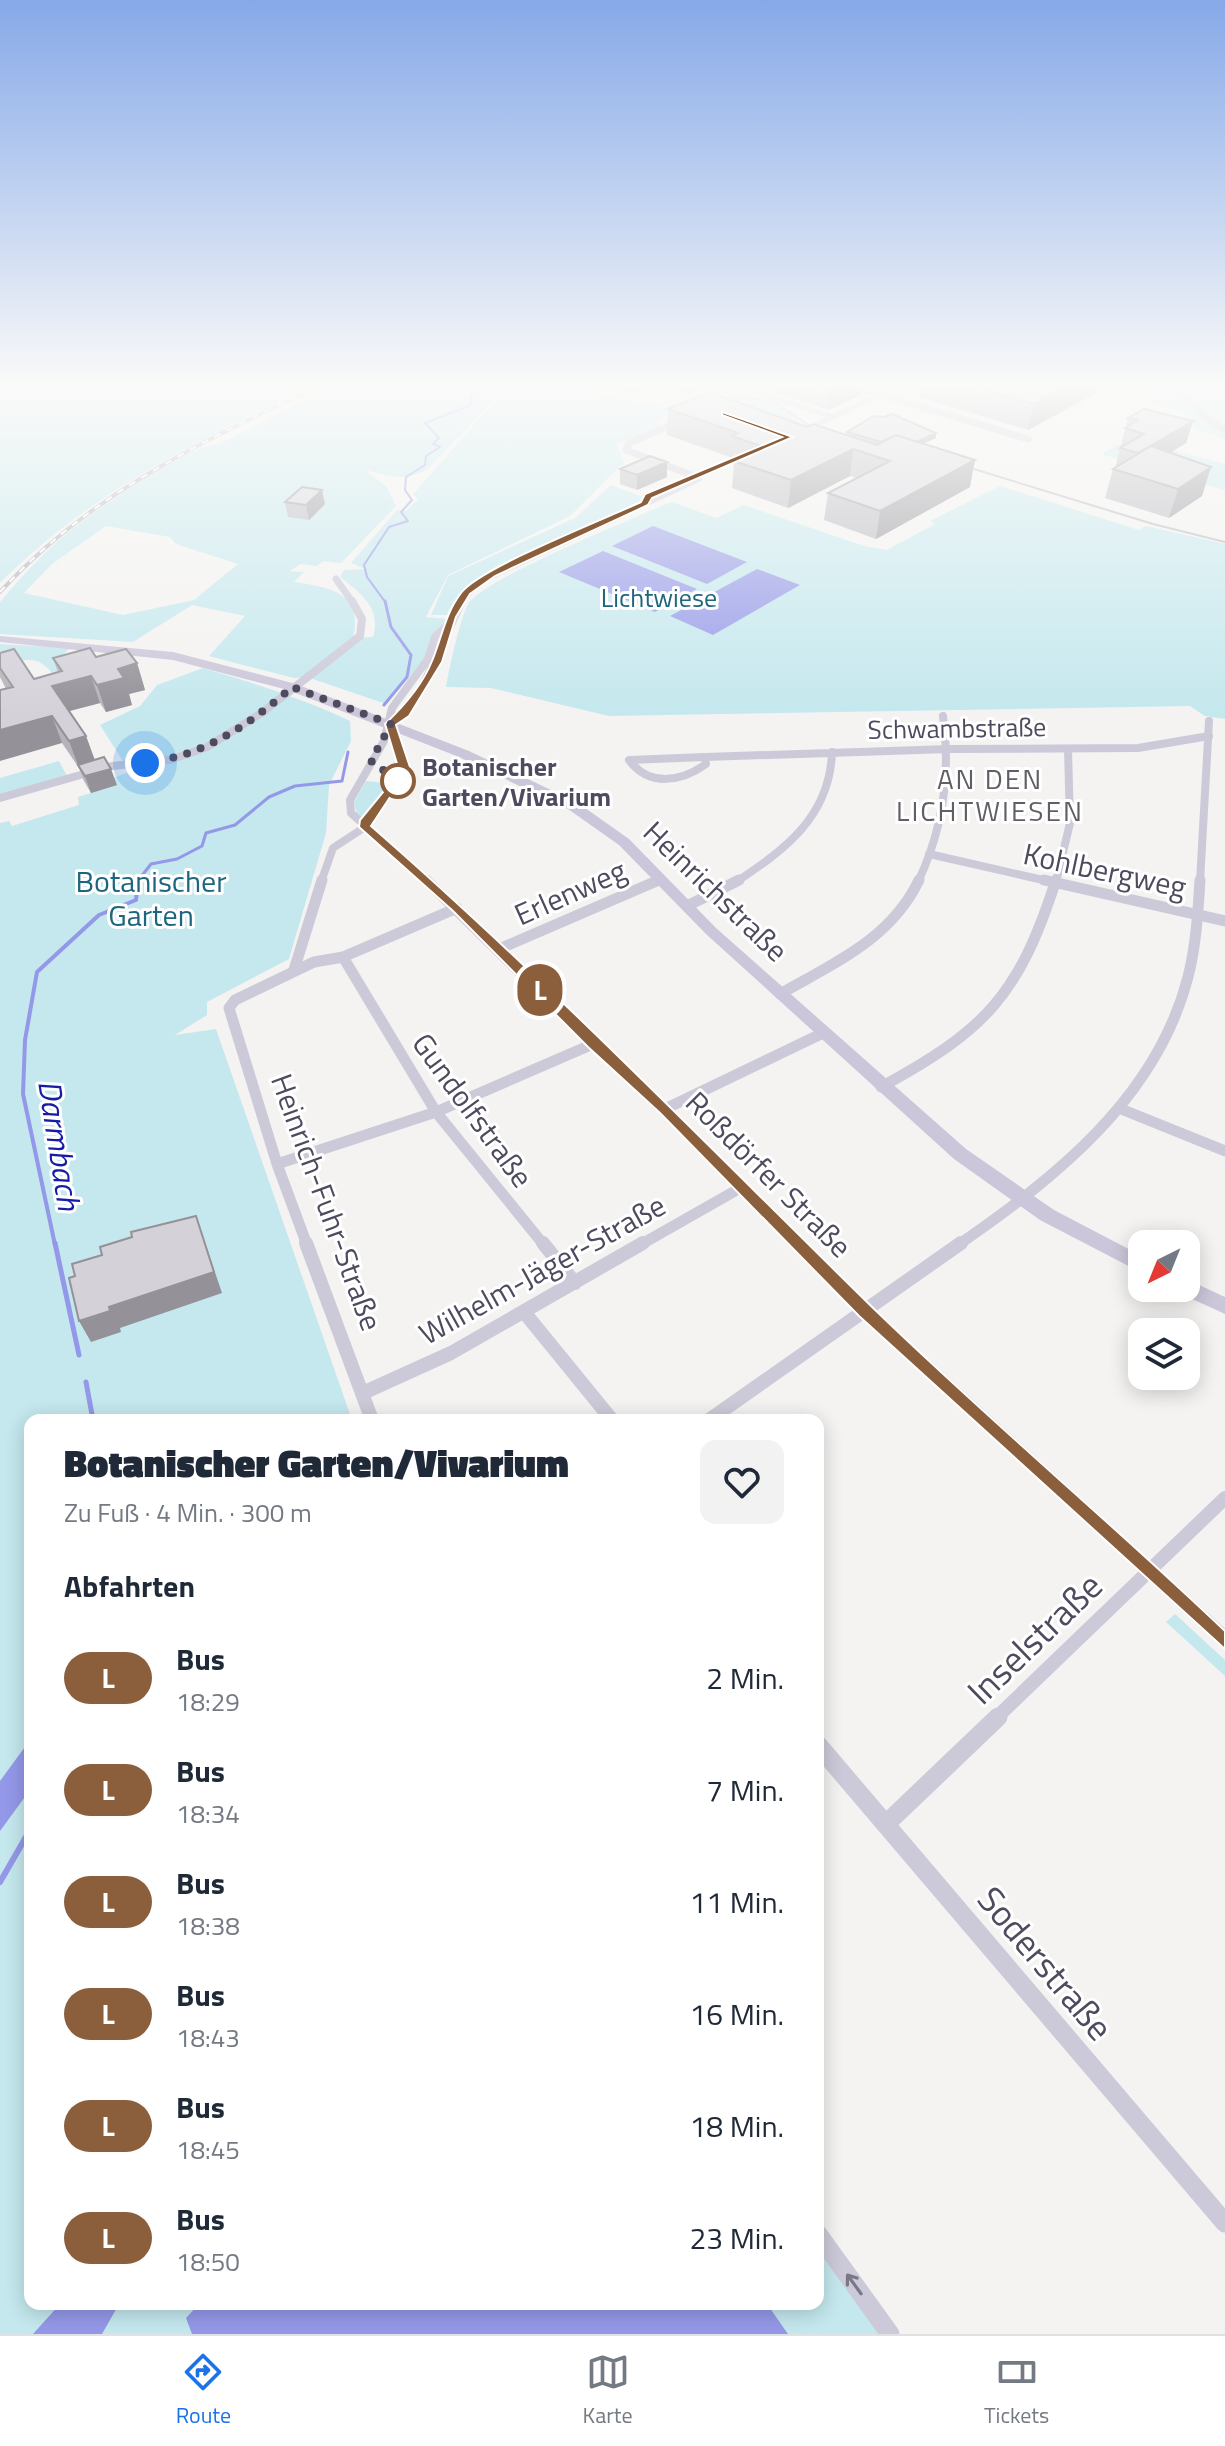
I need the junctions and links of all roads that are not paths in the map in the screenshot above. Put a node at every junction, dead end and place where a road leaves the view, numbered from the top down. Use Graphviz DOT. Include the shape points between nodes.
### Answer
graph roads {
  1 [pos="659,496"];
  2 [pos="336,579"];
  3 [pos="0,639"];
  4 [pos="292,687"];
  5 [pos="943,716"];
  6 [pos="1209,721"];
  7 [pos="391,724"];
  8 [pos="1209,736"];
  9 [pos="949,749"];
  10 [pos="1068,749"];
  11 [pos="832,752"];
  12 [pos="705,757"];
  13 [pos="0,798"];
  14 [pos="365,827"];
  15 [pos="929,854"];
  16 [pos="661,879"];
  17 [pos="1056,884"];
  18 [pos="687,906"];
  19 [pos="457,908"];
  20 [pos="1198,915"];
  21 [pos="1225,921"];
  22 [pos="499,949"];
  23 [pos="343,957"];
  24 [pos="294,970"];
  25 [pos="780,994"];
  26 [pos="823,1033"];
  27 [pos="593,1044"];
  28 [pos="881,1087"];
  29 [pos="665,1109"];
  30 [pos="1121,1109"];
  31 [pos="436,1112"];
  32 [pos="1225,1151"];
  33 [pos="277,1164"];
  34 [pos="742,1187"];
  35 [pos="1023,1201"];
  36 [pos="1128,1257"];
  37 [pos="575,1283"];
  38 [pos="1200,1294"];
  39 [pos="1225,1306"];
  40 [pos="865,1311"];
  41 [pos="524,1312"];
  42 [pos="365,1392"];
  43 [pos="370,1414"];
  44 [pos="607,1414"];
  45 [pos="718,1414"];
  46 [pos="1225,1498"];
  47 [pos="1150,1570"];
  48 [pos="1225,1638"];
  49 [pos="824,1752"];
  50 [pos="886,1824"];
  51 [pos="1225,2223"];
  52 [pos="824,2242"];
  53 [pos="890,2334"];
  1 -- 7 [label="street" via="478,582 457,603 437,662 405,714"];
  2 -- 4 [label="street" via="360,612 363,631 350,647"];
  3 -- 4 [label="main road, Heinrichstraße" via="173,656"];
  4 -- 7 [label="main road, Heinrichstraße"];
  4 -- 13 [label="street" via="258,716 207,747 170,760 112,766"];
  5 -- 9 [label="street"];
  6 -- 8 [label="street"];
  7 -- 14 [label="street, Roßdörfer Straße" via="350,800 351,813"];
  7 -- 16 [label="main road, Heinrichstraße" via="573,806 624,842"];
  8 -- 10 [label="street, Schwambstraße" via="1138,748"];
  8 -- 20 [label="street"];
  9 -- 10 [label="street, Schwambstraße"];
  9 -- 11 [label="street, Schwambstraße"];
  9 -- 15 [label="street" via="941,815"];
  10 -- 17 [label="street" via="1070,822"];
  11 -- 12 [label="street, Schwambstraße"];
  11 -- 18 [label="street" via="823,795 786,845 741,882"];
  12 -- 12 [label="street, Schwambstraße" via="681,758 629,760 645,776 663,780 697,772 706,764"];
  14 -- 19 [label="street, Roßdörfer Straße"];
  14 -- 24 [label="street" via="333,848"];
  15 -- 17 [label="street, Kohlbergweg"];
  15 -- 25 [label="street" via="908,899 882,932 843,961"];
  16 -- 18 [label="main road, Heinrichstraße"];
  16 -- 22 [label="street, Erlenweg"];
  17 -- 20 [label="street, Kohlbergweg"];
  17 -- 28 [label="street" via="1012,980 982,1021 935,1057"];
  18 -- 25 [label="main road, Heinrichstraße"];
  19 -- 22 [label="street, Roßdörfer Straße"];
  19 -- 23 [label="street"];
  20 -- 21 [label="street, Kohlbergweg"];
  20 -- 30 [label="street" via="1188,978 1166,1035"];
  22 -- 27 [label="street, Roßdörfer Straße"];
  23 -- 24 [label="street"];
  23 -- 31 [label="street, Gundolfstraße"];
  24 -- 33 [label="street, Heinrich-Fuhr-Straße" via="230,1004"];
  25 -- 26 [label="main road, Heinrichstraße"];
  26 -- 28 [label="main road, Heinrichstraße"];
  26 -- 29 [label="street"];
  27 -- 29 [label="street, Roßdörfer Straße"];
  27 -- 31 [label="street"];
  28 -- 35 [label="main road, Heinrichstraße"];
  29 -- 34 [label="street, Roßdörfer Straße"];
  30 -- 32 [label="street"];
  30 -- 35 [label="street"];
  31 -- 33 [label="street"];
  31 -- 37 [label="street, Gundolfstraße"];
  33 -- 42 [label="street, Heinrich-Fuhr-Straße"];
  34 -- 37 [label="street, Wilhelm-Jäger-Straße"];
  34 -- 40 [label="street, Roßdörfer Straße"];
  35 -- 36 [label="main road, Heinrichstraße"];
  35 -- 40 [label="street"];
  37 -- 41 [label="street, Wilhelm-Jäger-Straße"];
  38 -- 39 [label="main road"];
  40 -- 45 [label="street"];
  40 -- 47 [label="street, Roßdörfer Straße"];
  41 -- 42 [label="street, Wilhelm-Jäger-Straße"];
  41 -- 44 [label="street"];
  42 -- 43 [label="street, Heinrich-Fuhr-Straße"];
  46 -- 47 [label="street, Inselstraße"];
  47 -- 48 [label="street, Roßdörfer Straße"];
  47 -- 50 [label="street, Inselstraße"];
  49 -- 50 [label="street, Soderstraße"];
  50 -- 51 [label="street, Soderstraße"];
  53 -- 52 [label="street, one-way"];
}
